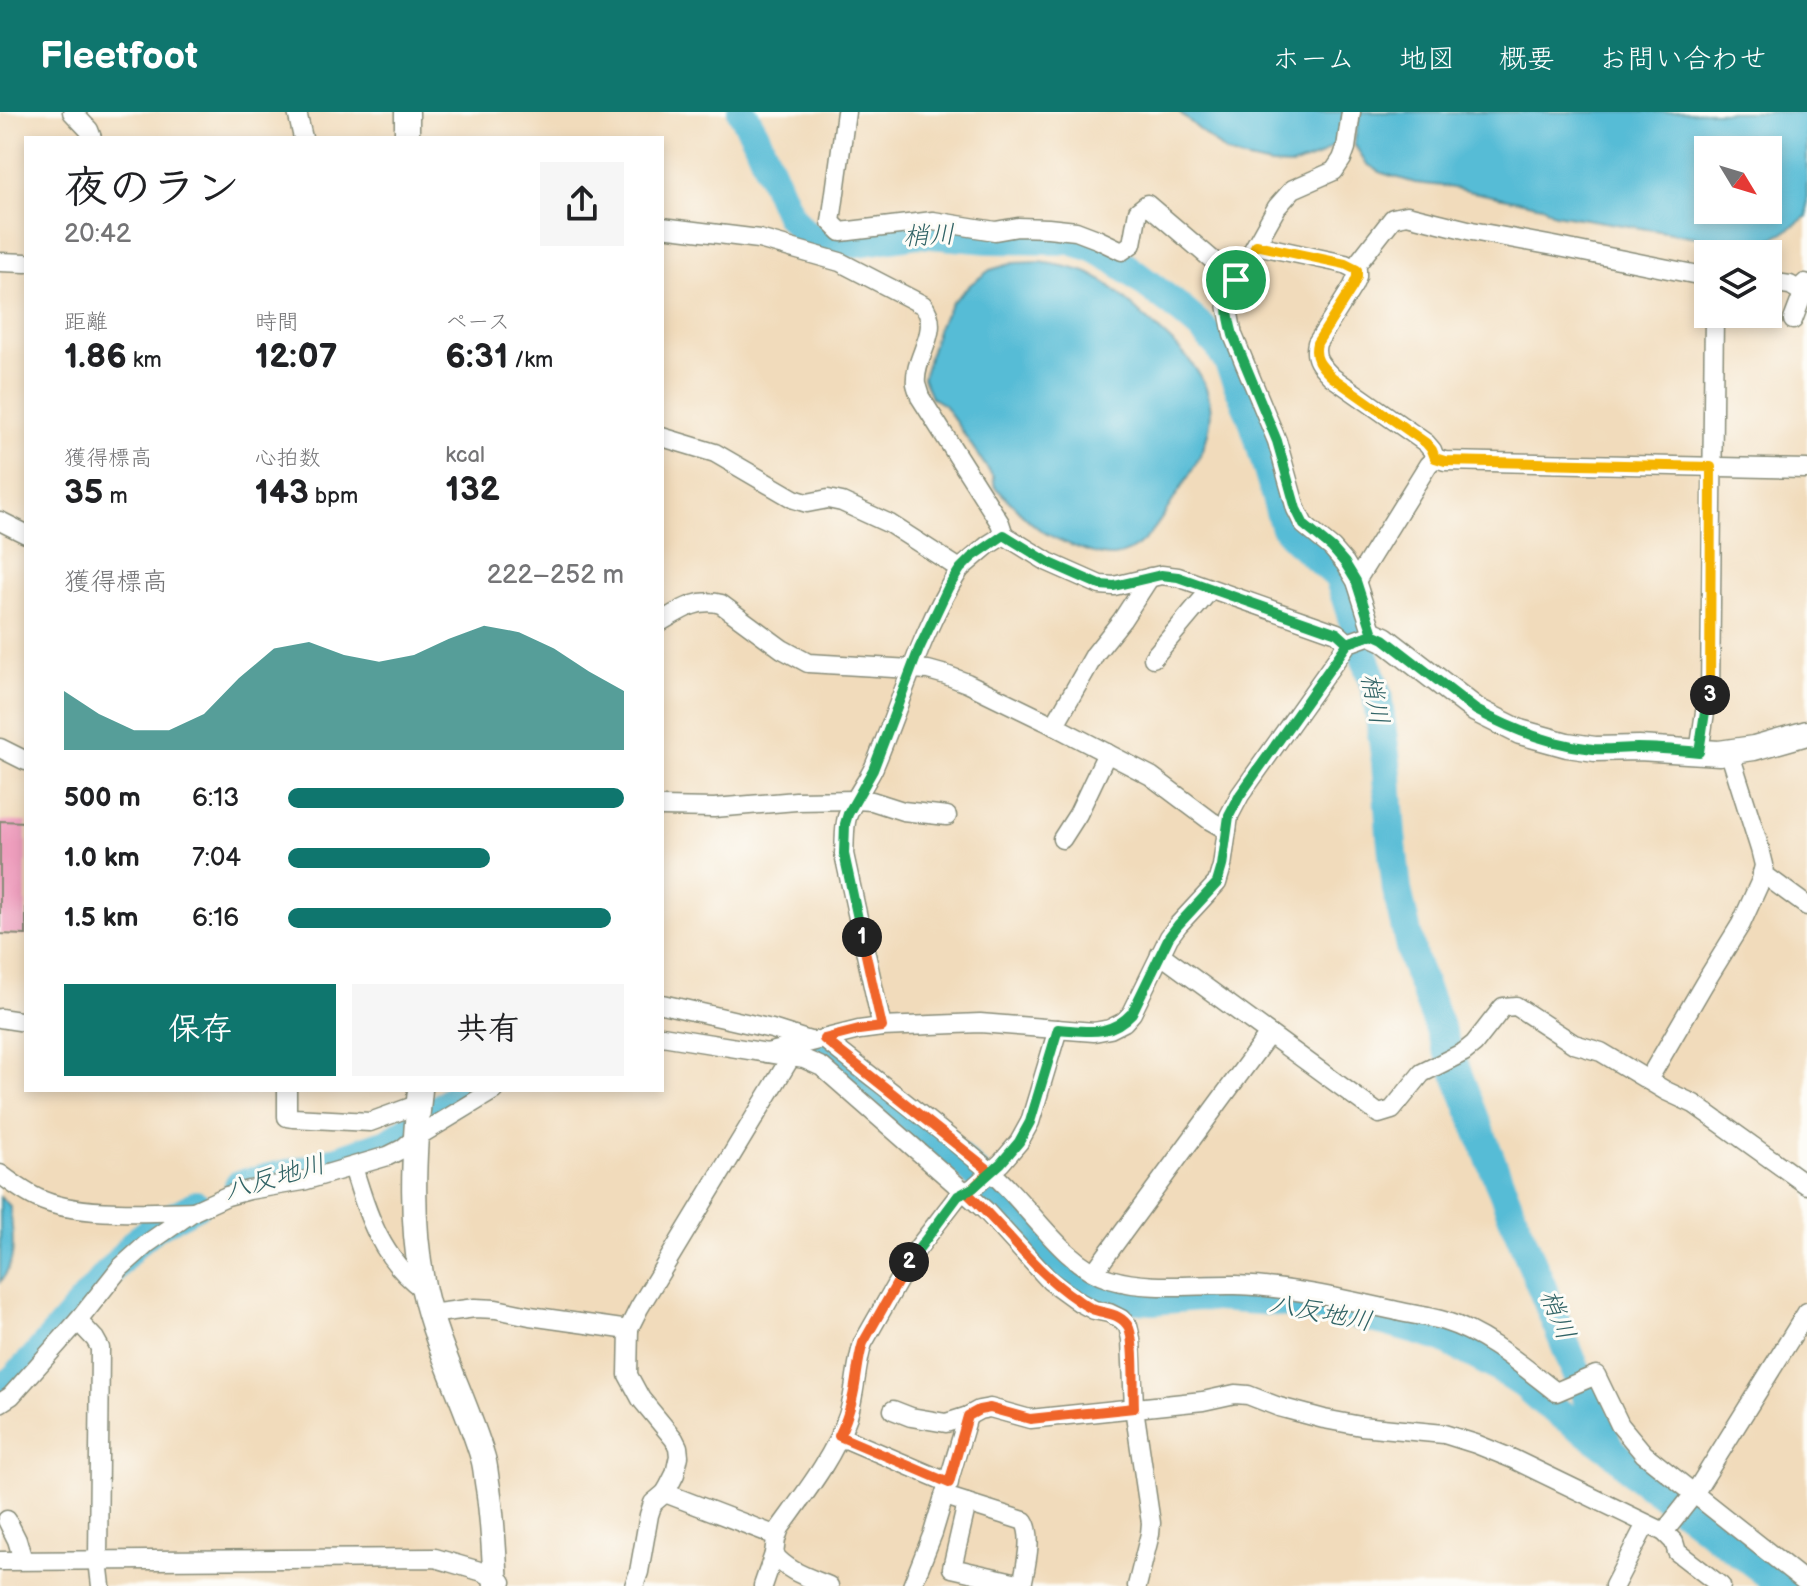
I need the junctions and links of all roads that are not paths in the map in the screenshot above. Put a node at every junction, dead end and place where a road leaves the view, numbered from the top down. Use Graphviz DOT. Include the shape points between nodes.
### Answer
graph roads {
  1 [pos="72,112"];
  2 [pos="297,112"];
  3 [pos="407,112"];
  4 [pos="846,112"];
  5 [pos="1351,112"];
  6 [pos="91,136"];
  7 [pos="303,136"];
  8 [pos="407,136"];
  9 [pos="664,227"];
  10 [pos="1256,245"];
  11 [pos="0,262"];
  12 [pos="24,263"];
  13 [pos="1354,268"];
  14 [pos="1694,274"];
  15 [pos="1236,280"];
  16 [pos="1782,284"];
  17 [pos="1806,289"];
  18 [pos="1793,320"];
  19 [pos="1714,328"];
  20 [pos="664,438"];
  21 [pos="1435,458"];
  22 [pos="1711,467"];
  23 [pos="1807,469"];
  24 [pos="0,521"];
  25 [pos="24,533"];
  26 [pos="1004,535"];
  27 [pos="960,569"];
  28 [pos="1150,577"];
  29 [pos="1356,581"];
  30 [pos="1211,589"];
  31 [pos="664,620"];
  32 [pos="1370,635"];
  33 [pos="1348,643"];
  34 [pos="1153,658"];
  35 [pos="911,669"];
  36 [pos="1054,726"];
  37 [pos="1802,740"];
  38 [pos="0,748"];
  39 [pos="1729,751"];
  40 [pos="1699,752"];
  41 [pos="1107,753"];
  42 [pos="24,760"];
  43 [pos="856,800"];
  44 [pos="664,807"];
  45 [pos="947,816"];
  46 [pos="1227,830"];
  47 [pos="1062,839"];
  48 [pos="1762,873"];
  49 [pos="1807,906"];
  50 [pos="1160,954"];
  51 [pos="664,1004"];
  52 [pos="0,1018"];
  53 [pos="24,1022"];
  54 [pos="882,1027"];
  55 [pos="1058,1029"];
  56 [pos="1269,1034"];
  57 [pos="664,1036"];
  58 [pos="818,1040"];
  59 [pos="767,1053"];
  60 [pos="791,1057"];
  61 [pos="1648,1080"];
  62 [pos="287,1092"];
  63 [pos="491,1092"];
  64 [pos="420,1097"];
  65 [pos="415,1138"];
  66 [pos="353,1167"];
  67 [pos="990,1171"];
  68 [pos="0,1174"];
  69 [pos="1807,1185"];
  70 [pos="966,1192"];
  71 [pos="194,1211"];
  72 [pos="1094,1272"];
  73 [pos="427,1302"];
  74 [pos="1807,1312"];
  75 [pos="78,1321"];
  76 [pos="629,1330"];
  77 [pos="0,1403"];
  78 [pos="1134,1408"];
  79 [pos="893,1410"];
  80 [pos="968,1416"];
  81 [pos="839,1436"];
  82 [pos="947,1490"];
  83 [pos="665,1493"];
  84 [pos="1691,1498"];
  85 [pos="967,1503"];
  86 [pos="7,1520"];
  87 [pos="1646,1524"];
  88 [pos="1667,1528"];
  89 [pos="776,1545"];
  90 [pos="23,1560"];
  91 [pos="98,1560"];
  92 [pos="0,1561"];
  93 [pos="500,1583"];
  94 [pos="1807,1583"];
  95 [pos="1022,1585"];
  96 [pos="101,1586"];
  97 [pos="634,1586"];
  98 [pos="763,1586"];
  99 [pos="829,1586"];
  100 [pos="912,1586"];
  101 [pos="1137,1586"];
  102 [pos="1614,1586"];
  103 [pos="1721,1586"];
  1 -- 6 [label="street"];
  2 -- 7 [label="street"];
  3 -- 8 [label="street"];
  4 -- 15 [label="street" via="831,222 841,232 933,221 995,231 1048,228 1076,231 1122,251 1132,244 1138,211 1147,204"];
  5 -- 10 [label="street" via="1342,159 1334,171 1293,189"];
  9 -- 26 [label="street" via="759,239 840,262 923,305 931,324 917,373 920,397"];
  10 -- 13 [label="street"];
  10 -- 15 [label="street"];
  11 -- 12 [label="street"];
  13 -- 14 [label="street" via="1393,218 1407,215"];
  13 -- 21 [label="street" via="1353,286 1317,343 1319,364 1426,443"];
  15 -- 29 [label="street" via="1228,319 1277,441 1296,509 1304,525 1332,548"];
  16 -- 17 [label="street"];
  17 -- 18 [label="street"];
  19 -- 22 [label="street"];
  20 -- 27 [label="street" via="715,453 794,499 842,502 890,524"];
  21 -- 22 [label="street"];
  21 -- 29 [label="street"];
  22 -- 23 [label="street"];
  22 -- 40 [label="street" via="1710,699"];
  24 -- 25 [label="street"];
  26 -- 27 [label="street"];
  26 -- 28 [label="street" via="1100,585"];
  27 -- 35 [label="street"];
  28 -- 30 [label="street" via="1178,577"];
  28 -- 36 [label="street" via="1095,654"];
  29 -- 32 [label="street"];
  30 -- 33 [label="street" via="1337,633"];
  30 -- 34 [label="street"];
  31 -- 35 [label="street" via="697,602 710,601 808,663"];
  32 -- 33 [label="street"];
  32 -- 40 [label="street" via="1384,639 1476,710 1520,732 1595,749"];
  33 -- 46 [label="street" via="1240,795"];
  35 -- 36 [label="street" via="946,675"];
  35 -- 43 [label="street" via="873,770"];
  36 -- 41 [label="street"];
  37 -- 39 [label="street"];
  38 -- 42 [label="street"];
  39 -- 40 [label="street"];
  39 -- 48 [label="street" via="1760,849"];
  41 -- 46 [label="street" via="1151,776"];
  41 -- 47 [label="street"];
  43 -- 44 [label="street"];
  43 -- 45 [label="street"];
  43 -- 54 [label="street" via="845,824 844,854"];
  46 -- 50 [label="street" via="1217,883 1178,925"];
  48 -- 49 [label="street"];
  48 -- 61 [label="street" via="1741,924"];
  50 -- 55 [label="street" via="1124,1022 1094,1032"];
  50 -- 56 [label="street"];
  51 -- 58 [label="street"];
  52 -- 53 [label="street"];
  54 -- 55 [label="street" via="980,1023"];
  54 -- 58 [label="street"];
  55 -- 67 [label="street" via="1030,1122"];
  56 -- 61 [label="street" via="1379,1114 1392,1110 1422,1073 1474,1044 1503,1007 1516,1006 1574,1044 1601,1052"];
  56 -- 72 [label="street"];
  57 -- 59 [label="street"];
  58 -- 59 [label="street"];
  58 -- 67 [label="street"];
  59 -- 60 [label="street"];
  60 -- 70 [label="street" via="822,1067"];
  60 -- 76 [label="street"];
  61 -- 69 [label="street" via="1694,1104"];
  62 -- 64 [label="street" via="287,1117 370,1122"];
  63 -- 65 [label="street"];
  64 -- 65 [label="street"];
  65 -- 66 [label="street" via="388,1156"];
  65 -- 73 [label="street" via="415,1224"];
  66 -- 71 [label="street" via="227,1196"];
  66 -- 73 [label="street" via="377,1236"];
  67 -- 70 [label="street"];
  67 -- 72 [label="street" via="1052,1237"];
  68 -- 71 [label="street" via="53,1204 119,1212"];
  70 -- 78 [label="street" via="1050,1281 1128,1326"];
  70 -- 81 [label="street" via="914,1253 863,1343 851,1406"];
  71 -- 75 [label="street" via="120,1268"];
  72 -- 84 [label="street" via="1153,1287 1237,1285 1327,1295 1444,1321 1498,1348 1556,1392 1596,1375 1620,1425"];
  73 -- 76 [label="street"];
  73 -- 93 [label="street" via="484,1461"];
  74 -- 84 [label="street"];
  75 -- 77 [label="street"];
  75 -- 91 [label="street" via="100,1348"];
  76 -- 83 [label="street" via="632,1386 678,1447 675,1474"];
  78 -- 80 [label="street" via="1030,1419 990,1408"];
  78 -- 87 [label="street" via="1248,1395 1324,1419 1444,1434 1513,1459"];
  78 -- 101 [label="street" via="1151,1523"];
  79 -- 80 [label="street" via="946,1423"];
  80 -- 82 [label="street"];
  81 -- 82 [label="street"];
  81 -- 89 [label="street" via="780,1528"];
  82 -- 85 [label="street"];
  82 -- 100 [label="street"];
  83 -- 89 [label="street"];
  83 -- 97 [label="street" via="649,1515"];
  84 -- 88 [label="street"];
  84 -- 94 [label="street"];
  85 -- 95 [label="street" via="1024,1521 1029,1528"];
  85 -- 95 [label="street" via="952,1568"];
  86 -- 90 [label="street"];
  87 -- 88 [label="street"];
  87 -- 102 [label="street"];
  88 -- 103 [label="street" via="1677,1552"];
  89 -- 98 [label="street"];
  89 -- 99 [label="street" via="779,1562"];
  90 -- 91 [label="street"];
  90 -- 92 [label="street"];
  91 -- 93 [label="street" via="435,1558 483,1572"];
  91 -- 96 [label="street"];
}
